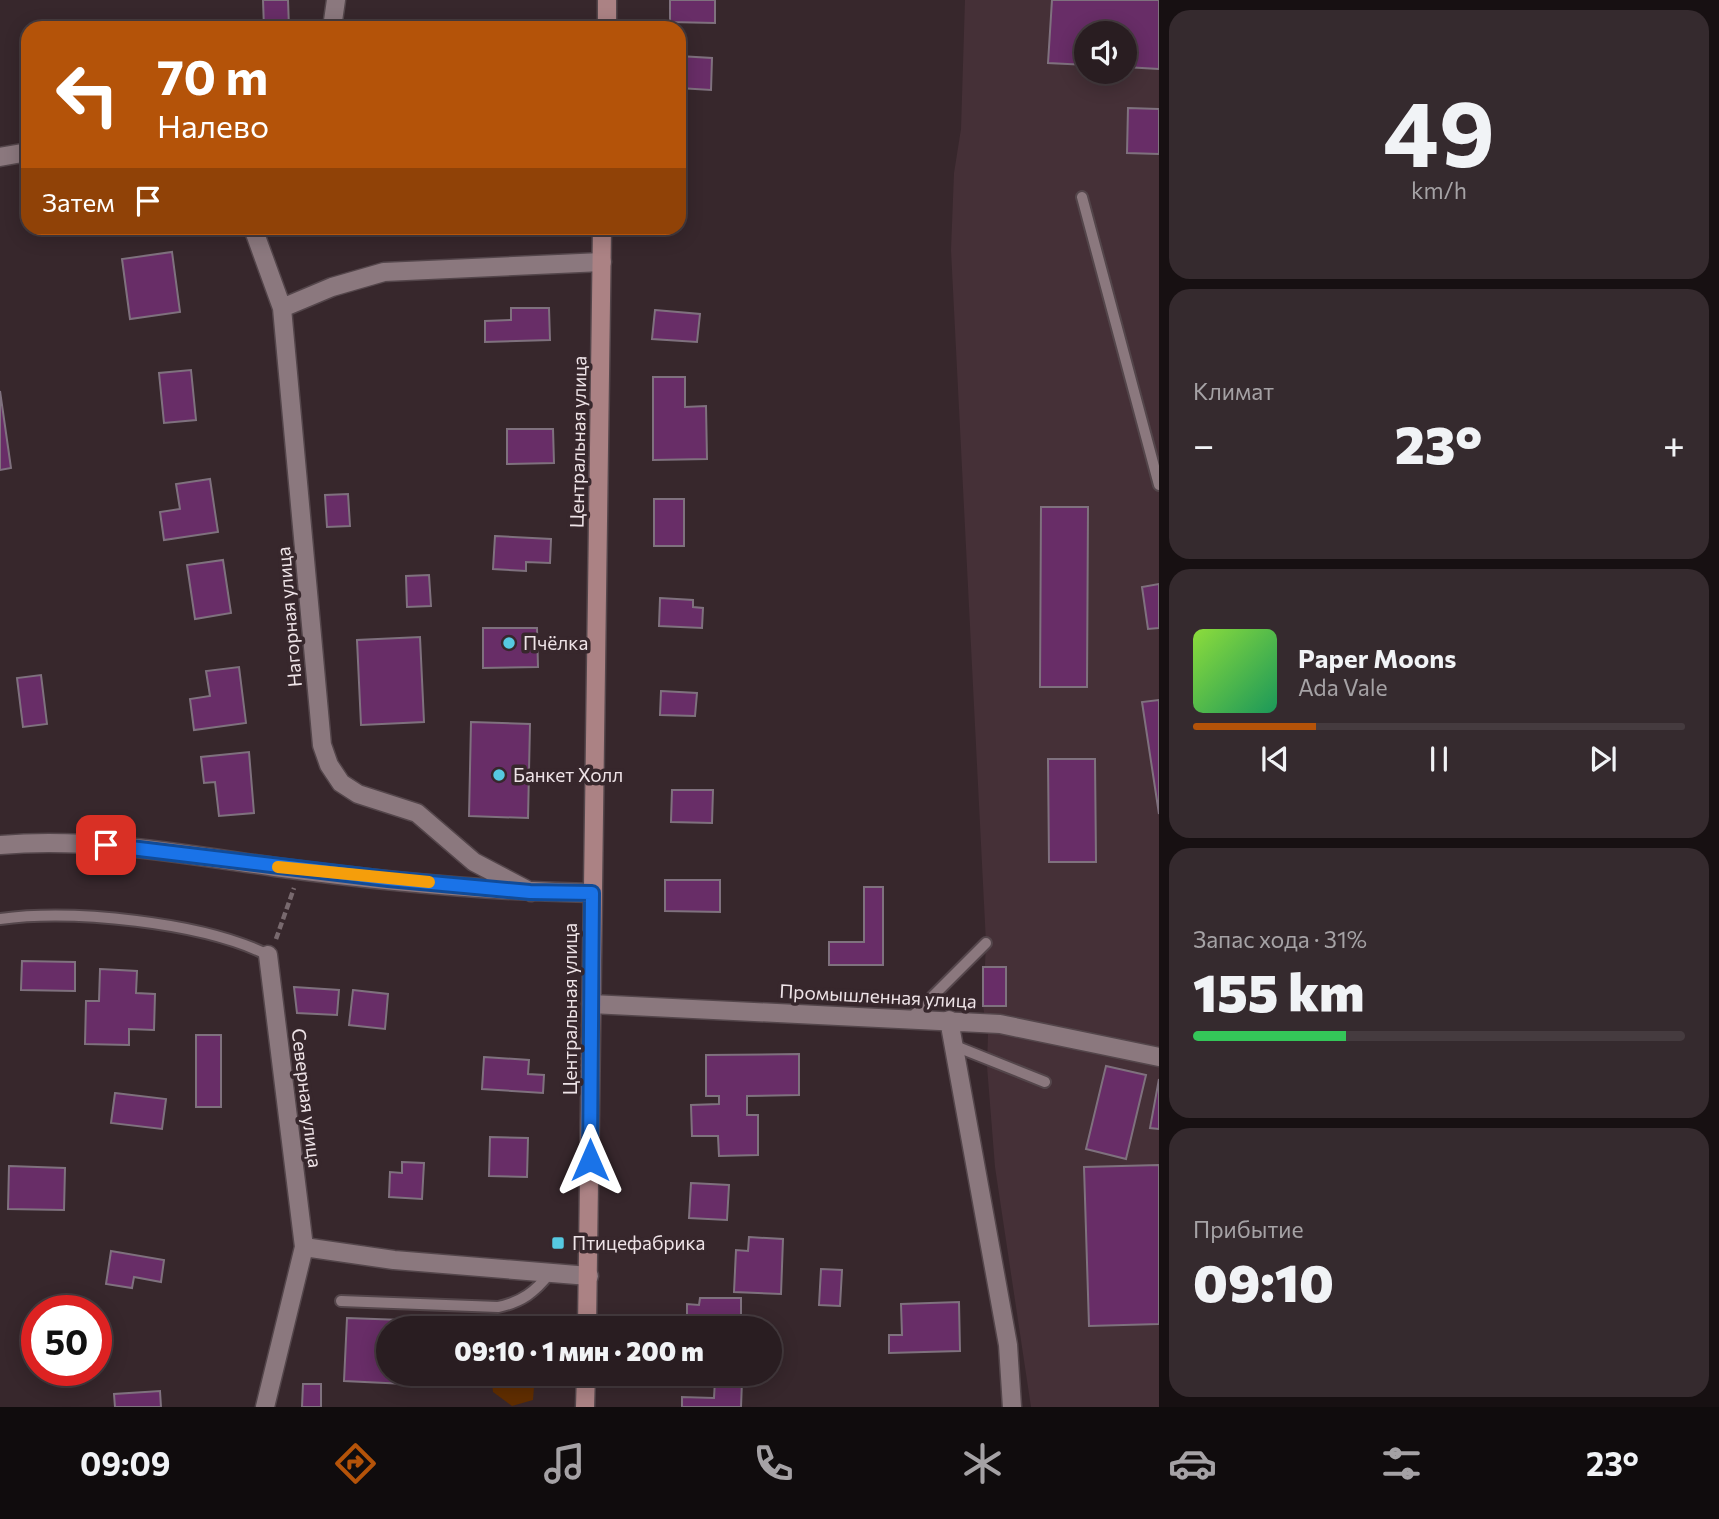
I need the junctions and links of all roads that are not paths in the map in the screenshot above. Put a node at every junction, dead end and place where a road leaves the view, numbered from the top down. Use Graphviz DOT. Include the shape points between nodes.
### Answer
graph roads {
  1 [pos="336,0"];
  2 [pos="607,0"];
  3 [pos="333,21"];
  4 [pos="607,21"];
  5 [pos="21,153"];
  6 [pos="0,157"];
  7 [pos="1082,197"];
  8 [pos="256,235"];
  9 [pos="603,235"];
  10 [pos="602,262"];
  11 [pos="282,308"];
  12 [pos="1159,485"];
  13 [pos="0,845"];
  14 [pos="530,892"];
  15 [pos="592,893"];
  16 [pos="0,919"];
  17 [pos="986,943"];
  18 [pos="268,955"];
  19 [pos="591,1004"];
  20 [pos="911,1018"];
  21 [pos="949,1020"];
  22 [pos="955,1046"];
  23 [pos="1159,1057"];
  24 [pos="1045,1082"];
  25 [pos="304,1247"];
  26 [pos="550,1273"];
  27 [pos="589,1276"];
  28 [pos="341,1301"];
  29 [pos="587,1316"];
  30 [pos="586,1386"];
  31 [pos="265,1407"];
  32 [pos="585,1407"];
  33 [pos="1012,1407"];
  1 -- 3 [label="street"];
  2 -- 4 [label="main road"];
  5 -- 6 [label="street"];
  7 -- 12 [label="lane"];
  8 -- 11 [label="street, Нагорная улица"];
  9 -- 10 [label="main road, Центральная улица"];
  10 -- 11 [label="street" via="384,272"];
  10 -- 15 [label="main road, Центральная улица"];
  11 -- 14 [label="street, Нагорная улица" via="322,745 329,765 341,783 358,794 416,813 474,862"];
  13 -- 14 [label="street" via="129,846"];
  14 -- 15 [label="street"];
  15 -- 19 [label="main road, Центральная улица"];
  16 -- 18 [label="lane" via="64,916 175,926"];
  17 -- 20 [label="lane"];
  18 -- 25 [label="street, Северная улица"];
  19 -- 20 [label="street, Промышленная улица"];
  19 -- 27 [label="main road, Центральная улица"];
  20 -- 21 [label="street, Промышленная улица"];
  21 -- 22 [label="street"];
  21 -- 23 [label="street, Промышленная улица" via="1000,1024"];
  22 -- 24 [label="lane"];
  22 -- 33 [label="street" via="1009,1345"];
  25 -- 26 [label="street"];
  25 -- 31 [label="street, Северная улица"];
  26 -- 27 [label="street"];
  26 -- 28 [label="lane" via="536,1291 517,1303 498,1307"];
  27 -- 29 [label="main road, Центральная улица"];
  30 -- 32 [label="main road"];
}
